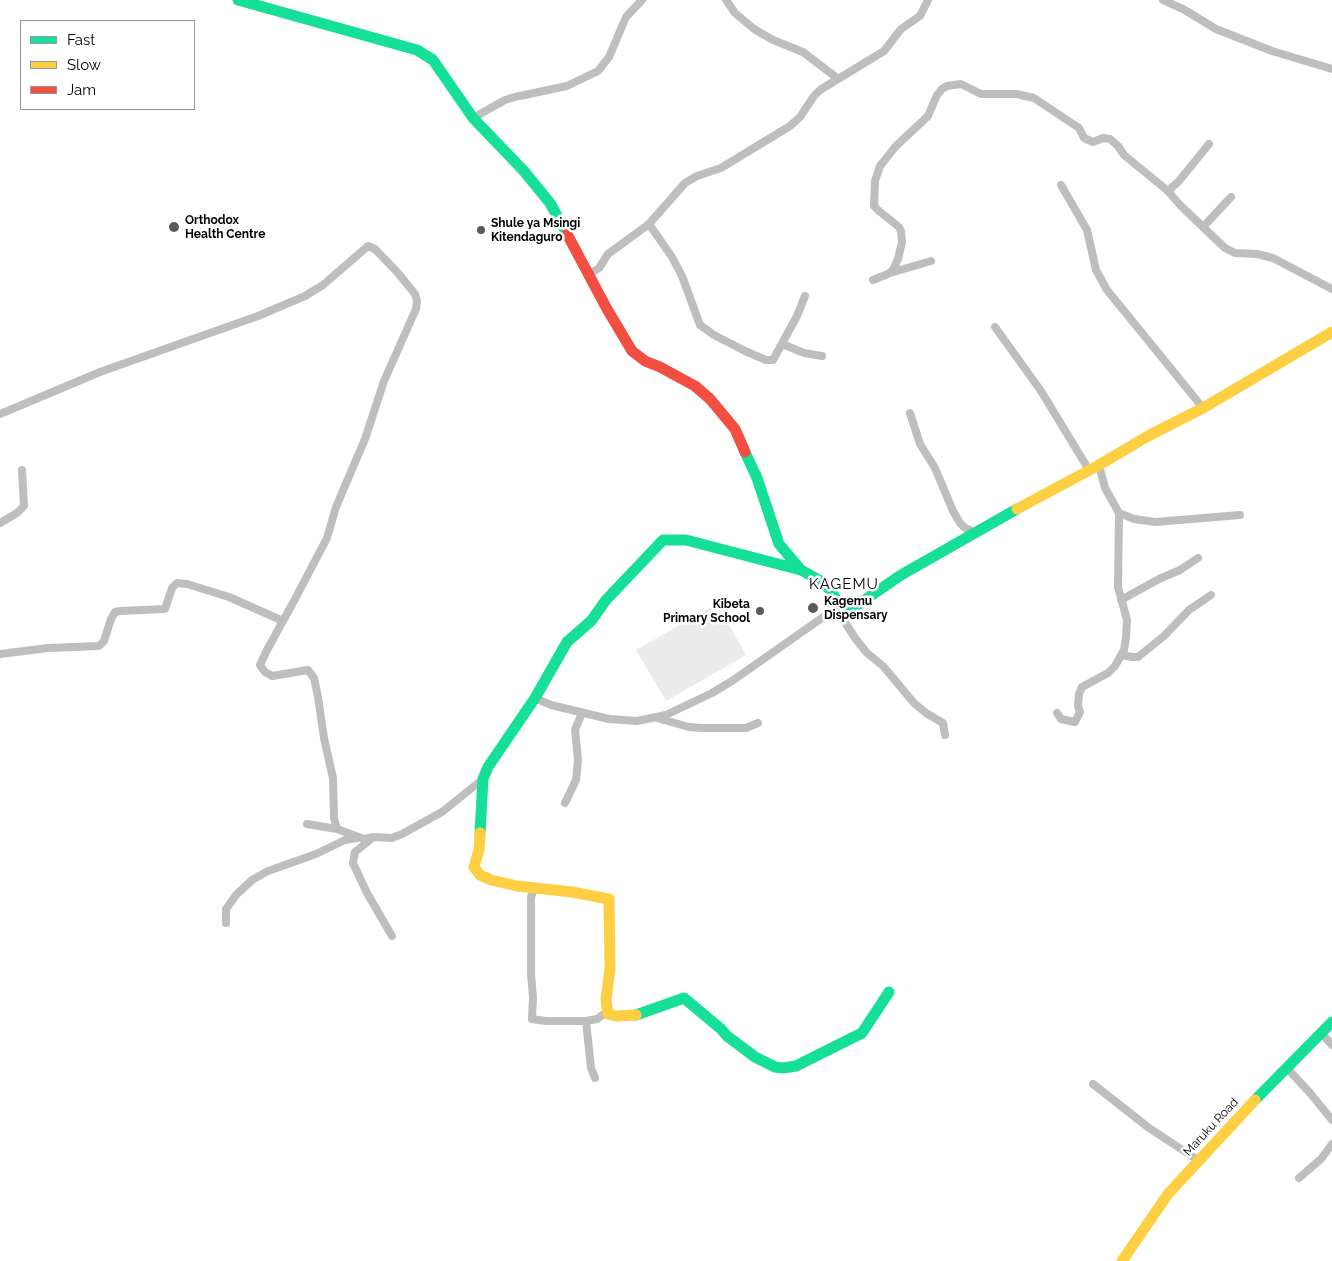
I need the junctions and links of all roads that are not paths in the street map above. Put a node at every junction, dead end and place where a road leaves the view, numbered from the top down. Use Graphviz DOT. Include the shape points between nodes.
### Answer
graph roads {
  1 [pos="238,0"];
  2 [pos="642,0"];
  3 [pos="726,0"];
  4 [pos="928,0"];
  5 [pos="1163,0"];
  6 [pos="1332,69"];
  7 [pos="838,78"];
  8 [pos="472,118"];
  9 [pos="1209,144"];
  10 [pos="1061,185"];
  11 [pos="1168,191"];
  12 [pos="1231,197"];
  13 [pos="649,224"];
  14 [pos="1203,227"];
  15 [pos="931,261"];
  16 [pos="588,274"];
  17 [pos="888,274"];
  18 [pos="873,280"];
  19 [pos="1332,289"];
  20 [pos="805,296"];
  21 [pos="995,327"];
  22 [pos="1332,332"];
  23 [pos="782,344"];
  24 [pos="822,356"];
  25 [pos="1203,408"];
  26 [pos="910,413"];
  27 [pos="0,414"];
  28 [pos="1094,467"];
  29 [pos="22,470"];
  30 [pos="1119,513"];
  31 [pos="1240,515"];
  32 [pos="0,523"];
  33 [pos="974,532"];
  34 [pos="1198,558"];
  35 [pos="801,570"];
  36 [pos="1212,595"];
  37 [pos="1121,600"];
  38 [pos="839,606"];
  39 [pos="283,620"];
  40 [pos="0,654"];
  41 [pos="1122,655"];
  42 [pos="534,698"];
  43 [pos="582,713"];
  44 [pos="1057,714"];
  45 [pos="657,718"];
  46 [pos="758,723"];
  47 [pos="945,735"];
  48 [pos="483,779"];
  49 [pos="565,803"];
  50 [pos="307,824"];
  51 [pos="337,828"];
  52 [pos="374,837"];
  53 [pos="357,838"];
  54 [pos="534,888"];
  55 [pos="226,924"];
  56 [pos="392,936"];
  57 [pos="889,992"];
  58 [pos="608,1014"];
  59 [pos="586,1021"];
  60 [pos="1332,1022"];
  61 [pos="1321,1033"];
  62 [pos="1332,1045"];
  63 [pos="1286,1067"];
  64 [pos="595,1078"];
  65 [pos="1093,1084"];
  66 [pos="1332,1120"];
  67 [pos="1332,1144"];
  68 [pos="1198,1160"];
  69 [pos="1299,1178"];
  70 [pos="1122,1261"];
  1 -- 8 [label="street" via="426,54 438,65"];
  2 -- 8 [label="street" via="624,20 609,57 598,71 567,86 504,100"];
  3 -- 7 [label="street" via="754,30 803,52"];
  4 -- 7 [label="street" via="920,16 900,29 884,51"];
  5 -- 6 [label="street" via="1216,29 1272,51"];
  7 -- 13 [label="street" via="814,96 790,126 721,168 684,183"];
  8 -- 16 [label="street" via="550,203"];
  9 -- 11 [label="street"];
  10 -- 25 [label="street" via="1087,230 1096,270 1106,290"];
  11 -- 14 [label="street"];
  11 -- 17 [label="street" via="1124,155 1110,139 1093,142 1084,138 1079,128 1039,100 1016,94 981,94 963,84 947,86 937,95 928,116 896,146 878,170 874,206 899,227 902,236 898,258"];
  12 -- 14 [label="street"];
  13 -- 16 [label="street" via="608,254 599,268"];
  13 -- 23 [label="street" via="682,276 702,326 745,351 771,361"];
  14 -- 19 [label="street" via="1231,251 1273,258"];
  15 -- 17 [label="street"];
  16 -- 35 [label="street" via="632,351 695,386 715,404 734,429 757,478 779,544"];
  17 -- 18 [label="street"];
  20 -- 23 [label="street"];
  21 -- 28 [label="street"];
  22 -- 25 [label="street"];
  23 -- 24 [label="street" via="796,351"];
  25 -- 28 [label="street"];
  26 -- 33 [label="street" via="920,444 953,511 965,528"];
  27 -- 39 [label="street" via="100,372 305,296 370,246 415,294 416,309 384,381 327,538"];
  28 -- 30 [label="street"];
  28 -- 33 [label="street"];
  29 -- 32 [label="street" via="24,507"];
  30 -- 31 [label="street" via="1154,522"];
  30 -- 37 [label="street" via="1118,587"];
  33 -- 38 [label="street" via="856,606"];
  34 -- 37 [label="street"];
  35 -- 38 [label="street" via="832,591"];
  35 -- 42 [label="street" via="686,540 663,540 606,600 591,621 567,642"];
  36 -- 41 [label="street" via="1189,610 1138,657"];
  37 -- 41 [label="street" via="1127,627"];
  38 -- 45 [label="street" via="712,693"];
  38 -- 47 [label="street" via="841,616 867,653 883,666 919,707 943,723"];
  39 -- 40 [label="street" via="229,597 177,583 165,609 114,613 100,646"];
  39 -- 51 [label="street" via="260,667 272,676 308,670 314,678 333,778"];
  41 -- 44 [label="street" via="1108,673 1082,688 1080,712 1075,722 1061,719"];
  42 -- 43 [label="street"];
  42 -- 48 [label="street"];
  43 -- 45 [label="street" via="616,720"];
  43 -- 49 [label="street" via="575,730 576,780"];
  45 -- 46 [label="street" via="701,728 746,728"];
  48 -- 52 [label="street" via="442,812 402,834 392,838"];
  48 -- 54 [label="street" via="475,869 491,880"];
  50 -- 51 [label="street"];
  51 -- 53 [label="street"];
  52 -- 53 [label="street"];
  52 -- 56 [label="street" via="354,852 353,862"];
  53 -- 55 [label="street" via="345,840 252,880 226,910"];
  54 -- 58 [label="street" via="609,899"];
  54 -- 59 [label="street" via="531,897 532,1018"];
  57 -- 58 [label="street" via="862,1033 788,1068 773,1066 756,1057 684,998 638,1015"];
  58 -- 59 [label="street"];
  59 -- 64 [label="street"];
  60 -- 61 [label="street, Maruku Road"];
  61 -- 62 [label="street"];
  61 -- 63 [label="street, Maruku Road"];
  63 -- 66 [label="street"];
  63 -- 68 [label="street, Maruku Road"];
  65 -- 68 [label="street" via="1149,1128"];
  67 -- 69 [label="street" via="1321,1159"];
  68 -- 70 [label="street, Maruku Road" via="1168,1194"];
}
